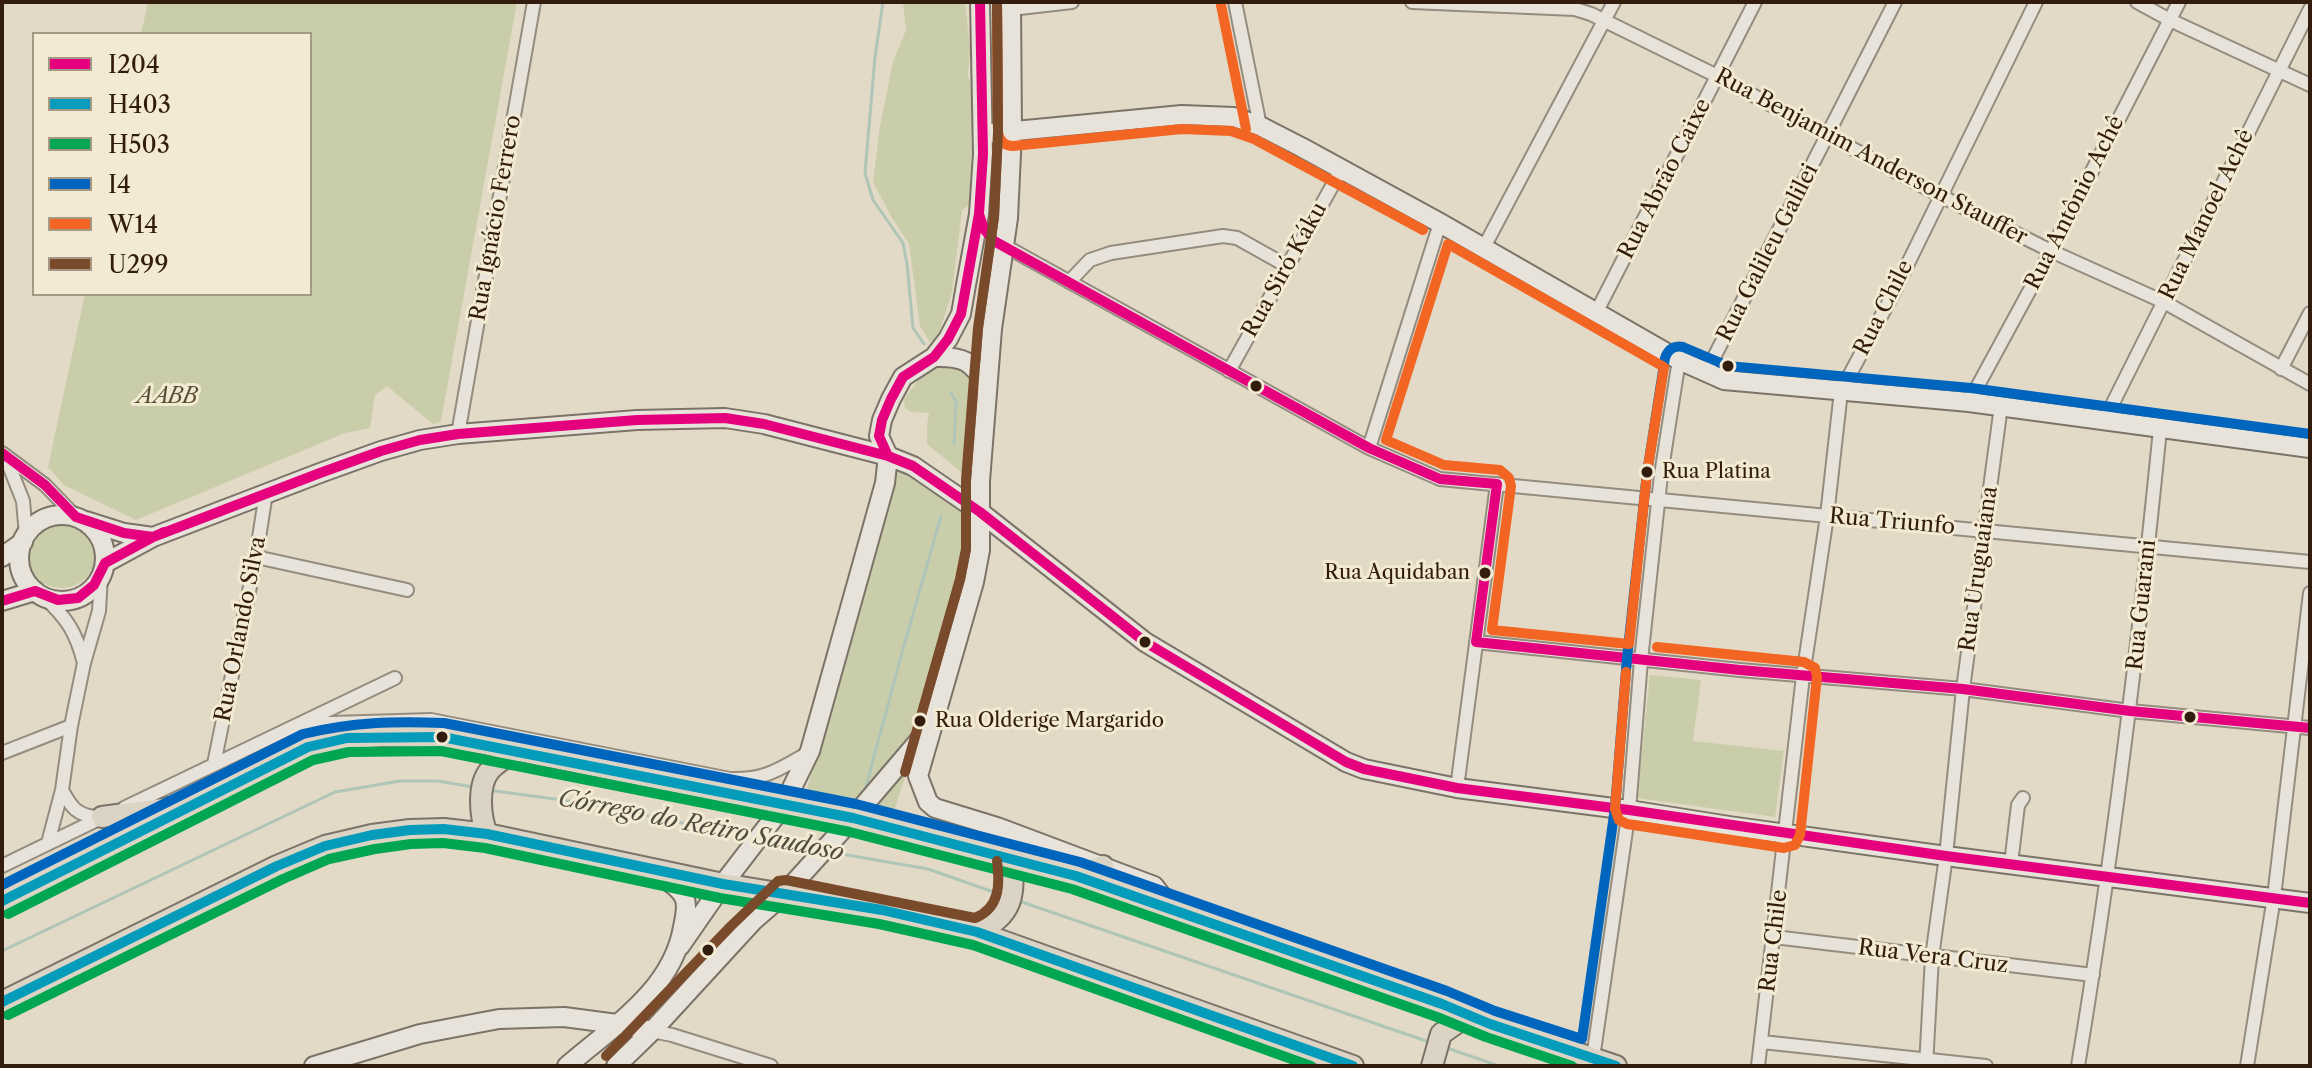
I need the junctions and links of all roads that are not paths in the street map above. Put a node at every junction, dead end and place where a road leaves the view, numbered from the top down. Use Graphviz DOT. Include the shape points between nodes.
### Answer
graph roads {
  1 [pos="534,2"];
  2 [pos="980,2"];
  3 [pos="1072,2"];
  4 [pos="1235,2"];
  5 [pos="1412,2"];
  6 [pos="1614,2"];
  7 [pos="1755,2"];
  8 [pos="1894,2"];
  9 [pos="2036,2"];
  10 [pos="2137,2"];
  11 [pos="2179,2"];
  12 [pos="1011,6"];
  13 [pos="2310,9"];
  14 [pos="1604,20"];
  15 [pos="2170,20"];
  16 [pos="2278,70"];
  17 [pos="1717,76"];
  18 [pos="2310,85"];
  19 [pos="1260,126"];
  20 [pos="1012,132"];
  21 [pos="984,134"];
  22 [pos="1828,136"];
  23 [pos="1341,170"];
  24 [pos="1941,196"];
  25 [pos="979,214"];
  26 [pos="1440,223"];
  27 [pos="1005,246"];
  28 [pos="1483,249"];
  29 [pos="2051,251"];
  30 [pos="1287,266"];
  31 [pos="1069,282"];
  32 [pos="2164,302"];
  33 [pos="1596,313"];
  34 [pos="2310,313"];
  35 [pos="934,357"];
  36 [pos="1679,360"];
  37 [pos="2281,369"];
  38 [pos="1229,371"];
  39 [pos="1706,373"];
  40 [pos="2310,384"];
  41 [pos="987,385"];
  42 [pos="1841,391"];
  43 [pos="1969,402"];
  44 [pos="2001,406"];
  45 [pos="2104,421"];
  46 [pos="2160,429"];
  47 [pos="458,434"];
  48 [pos="1369,448"];
  49 [pos="2310,448"];
  50 [pos="3,454"];
  51 [pos="888,456"];
  52 [pos="1497,484"];
  53 [pos="266,493"];
  54 [pos="1658,500"];
  55 [pos="980,512"];
  56 [pos="1827,516"];
  57 [pos="80,519"];
  58 [pos="1984,530"];
  59 [pos="153,537"];
  60 [pos="24,539"];
  61 [pos="1016,541"];
  62 [pos="2148,547"];
  63 [pos="2,557"];
  64 [pos="256,557"];
  65 [pos="2310,562"];
  66 [pos="103,570"];
  67 [pos="974,582"];
  68 [pos="407,590"];
  69 [pos="2310,593"];
  70 [pos="39,594"];
  71 [pos="2,601"];
  72 [pos="1476,642"];
  73 [pos="1641,660"];
  74 [pos="84,663"];
  75 [pos="1803,676"];
  76 [pos="395,678"];
  77 [pos="1963,689"];
  78 [pos="2130,711"];
  79 [pos="299,724"];
  80 [pos="932,724"];
  81 [pos="71,726"];
  82 [pos="2294,726"];
  83 [pos="2310,728"];
  84 [pos="518,750"];
  85 [pos="810,751"];
  86 [pos="2,753"];
  87 [pos="214,764"];
  88 [pos="662,766"];
  89 [pos="634,774"];
  90 [pos="733,779"];
  91 [pos="1457,788"];
  92 [pos="62,790"];
  93 [pos="2023,798"];
  94 [pos="197,804"];
  95 [pos="783,806"];
  96 [pos="1629,810"];
  97 [pos="102,817"];
  98 [pos="853,818"];
  99 [pos="987,823"];
  100 [pos="487,834"];
  101 [pos="1786,834"];
  102 [pos="48,843"];
  103 [pos="1946,856"];
  104 [pos="1011,859"];
  105 [pos="2011,864"];
  106 [pos="2,866"];
  107 [pos="1103,866"];
  108 [pos="647,869"];
  109 [pos="1076,876"];
  110 [pos="2108,876"];
  111 [pos="723,884"];
  112 [pos="784,894"];
  113 [pos="2274,897"];
  114 [pos="2,901"];
  115 [pos="2310,903"];
  116 [pos="1174,912"];
  117 [pos="977,932"];
  118 [pos="1774,937"];
  119 [pos="680,946"];
  120 [pos="1932,957"];
  121 [pos="2093,975"];
  122 [pos="2,1002"];
  123 [pos="1473,1017"];
  124 [pos="617,1024"];
  125 [pos="652,1031"];
  126 [pos="1762,1042"];
  127 [pos="1593,1058"];
  128 [pos="1926,1063"];
  129 [pos="314,1066"];
  130 [pos="567,1066"];
  131 [pos="616,1066"];
  132 [pos="771,1066"];
  133 [pos="1353,1066"];
  134 [pos="1432,1066"];
  135 [pos="1616,1066"];
  136 [pos="1758,1066"];
  137 [pos="1986,1066"];
  138 [pos="2078,1066"];
  139 [pos="2247,1066"];
  1 -- 47 [label="street, Rua Ignácio Ferrero"];
  2 -- 21 [label="main road"];
  3 -- 12 [label="street"];
  4 -- 19 [label="street"];
  5 -- 14 [label="street, Rua Benjamim Anderson Stauffer" via="1575,9"];
  6 -- 14 [label="street"];
  7 -- 17 [label="street, Rua Abrão Caixe"];
  8 -- 22 [label="street, Rua Galileu Galilei"];
  9 -- 24 [label="street, Rua Chile"];
  10 -- 15 [label="street"];
  11 -- 15 [label="street, Rua Antônio Achê"];
  12 -- 20 [label="main road"];
  13 -- 16 [label="street, Rua Manoel Achê"];
  14 -- 17 [label="street, Rua Benjamim Anderson Stauffer"];
  14 -- 28 [label="street"];
  15 -- 16 [label="street"];
  15 -- 29 [label="street, Rua Antônio Achê"];
  16 -- 18 [label="street"];
  16 -- 32 [label="street, Rua Manoel Achê"];
  17 -- 22 [label="street, Rua Benjamim Anderson Stauffer"];
  17 -- 33 [label="street, Rua Abrão Caixe"];
  19 -- 20 [label="main road" via="1234,117 1182,115"];
  19 -- 23 [label="main road"];
  20 -- 21 [label="main road"];
  20 -- 27 [label="main road"];
  21 -- 25 [label="main road"];
  22 -- 24 [label="street, Rua Benjamim Anderson Stauffer"];
  22 -- 39 [label="street, Rua Galileu Galilei"];
  23 -- 26 [label="main road"];
  23 -- 30 [label="street, Rua Siró Káku"];
  24 -- 29 [label="street, Rua Benjamim Anderson Stauffer"];
  24 -- 42 [label="street, Rua Chile"];
  25 -- 27 [label="main road" via="988,237"];
  25 -- 35 [label="main road" via="961,314"];
  26 -- 28 [label="main road"];
  26 -- 48 [label="street"];
  27 -- 31 [label="street, Rua Triunfo"];
  27 -- 41 [label="main road"];
  28 -- 33 [label="main road"];
  29 -- 32 [label="street, Rua Benjamim Anderson Stauffer"];
  29 -- 43 [label="street, Rua Antônio Achê"];
  30 -- 31 [label="street" via="1237,238 1223,236 1111,253 1090,260"];
  30 -- 38 [label="street, Rua Siró Káku"];
  31 -- 38 [label="street, Rua Triunfo"];
  32 -- 37 [label="street, Rua Benjamim Anderson Stauffer"];
  32 -- 45 [label="street, Rua Manoel Achê"];
  33 -- 36 [label="main road"];
  34 -- 37 [label="street"];
  35 -- 41 [label="main road" via="968,361"];
  35 -- 51 [label="main road" via="903,377 891,399 879,436"];
  36 -- 39 [label="main road"];
  36 -- 54 [label="street"];
  37 -- 40 [label="street, Rua Benjamim Anderson Stauffer"];
  38 -- 48 [label="street, Rua Triunfo"];
  39 -- 42 [label="main road" via="1724,380"];
  41 -- 55 [label="main road"];
  42 -- 43 [label="main road"];
  42 -- 56 [label="street, Rua Chile"];
  43 -- 44 [label="main road"];
  44 -- 45 [label="main road"];
  44 -- 58 [label="street, Rua Uruguaiana"];
  45 -- 46 [label="main road"];
  46 -- 49 [label="main road"];
  46 -- 62 [label="street, Rua Guarani"];
  47 -- 51 [label="main road" via="725,418"];
  47 -- 53 [label="main road" via="381,451"];
  48 -- 52 [label="street, Rua Triunfo" via="1440,479"];
  50 -- 57 [label="street"];
  50 -- 60 [label="street" via="23,501"];
  51 -- 55 [label="main road" via="913,466"];
  51 -- 85 [label="main road" via="885,483"];
  52 -- 54 [label="street, Rua Triunfo"];
  52 -- 72 [label="street"];
  53 -- 59 [label="main road"];
  53 -- 64 [label="street, Rua Orlando Silva"];
  54 -- 56 [label="street, Rua Triunfo"];
  54 -- 73 [label="street"];
  55 -- 61 [label="main road"];
  55 -- 67 [label="main road"];
  56 -- 58 [label="street, Rua Triunfo"];
  56 -- 75 [label="street, Rua Chile"];
  57 -- 59 [label="main road"];
  57 -- 60 [label="main road" via="48,518"];
  57 -- 66 [label="main road" via="101,539"];
  58 -- 62 [label="street, Rua Triunfo"];
  58 -- 77 [label="street, Rua Uruguaiana"];
  59 -- 66 [label="main road"];
  60 -- 63 [label="main road"];
  60 -- 70 [label="main road" via="22,574"];
  61 -- 67 [label="main road" via="995,547"];
  61 -- 91 [label="main road" via="1145,642 1346,762"];
  62 -- 65 [label="street, Rua Triunfo"];
  62 -- 78 [label="street, Rua Guarani"];
  64 -- 68 [label="street"];
  64 -- 87 [label="street, Rua Orlando Silva"];
  66 -- 70 [label="main road" via="82,596 56,600"];
  66 -- 74 [label="street" via="99,611"];
  67 -- 80 [label="main road"];
  69 -- 82 [label="street"];
  70 -- 71 [label="main road"];
  70 -- 74 [label="street" via="72,628"];
  72 -- 73 [label="street"];
  72 -- 91 [label="street"];
  73 -- 75 [label="street"];
  73 -- 96 [label="street"];
  74 -- 81 [label="street"];
  75 -- 77 [label="street"];
  75 -- 101 [label="street, Rua Chile"];
  76 -- 79 [label="street"];
  77 -- 78 [label="street"];
  77 -- 103 [label="street, Rua Uruguaiana"];
  78 -- 82 [label="street"];
  78 -- 110 [label="street, Rua Guarani"];
  79 -- 87 [label="street"];
  79 -- 88 [label="street" via="431,720"];
  80 -- 98 [label="main road"];
  80 -- 99 [label="main road" via="918,776 928,802"];
  81 -- 86 [label="street"];
  81 -- 92 [label="street"];
  82 -- 83 [label="street"];
  82 -- 113 [label="street"];
  84 -- 89 [label="main road"];
  84 -- 94 [label="main road" via="442,737 347,738 308,747"];
  84 -- 100 [label="main road" via="486,776 480,809"];
  85 -- 90 [label="street" via="776,772 753,780"];
  85 -- 95 [label="main road"];
  87 -- 97 [label="street"];
  88 -- 89 [label="main road"];
  88 -- 90 [label="street"];
  89 -- 95 [label="main road"];
  90 -- 95 [label="street"];
  91 -- 96 [label="main road"];
  92 -- 97 [label="street" via="77,811"];
  92 -- 102 [label="street"];
  93 -- 105 [label="street"];
  94 -- 97 [label="main road"];
  94 -- 114 [label="main road"];
  95 -- 98 [label="main road"];
  95 -- 111 [label="main road"];
  96 -- 101 [label="main road"];
  96 -- 127 [label="street"];
  97 -- 102 [label="street"];
  98 -- 104 [label="main road"];
  98 -- 112 [label="main road"];
  99 -- 104 [label="main road"];
  99 -- 107 [label="main road"];
  100 -- 108 [label="main road"];
  100 -- 122 [label="main road" via="410,830 325,846"];
  101 -- 103 [label="main road"];
  101 -- 118 [label="street, Rua Chile"];
  102 -- 106 [label="street"];
  103 -- 105 [label="main road"];
  103 -- 120 [label="street, Rua Uruguaiana"];
  104 -- 109 [label="main road"];
  104 -- 117 [label="main road" via="1010,902 1002,916"];
  105 -- 110 [label="main road"];
  107 -- 109 [label="main road"];
  107 -- 116 [label="main road" via="1154,886"];
  108 -- 111 [label="main road"];
  108 -- 119 [label="main road" via="683,896 686,913"];
  109 -- 116 [label="main road"];
  110 -- 113 [label="main road"];
  110 -- 121 [label="street, Rua Guarani"];
  111 -- 112 [label="main road"];
  111 -- 119 [label="main road"];
  112 -- 117 [label="main road"];
  112 -- 125 [label="main road"];
  113 -- 115 [label="main road"];
  113 -- 139 [label="street"];
  116 -- 123 [label="main road"];
  117 -- 133 [label="main road"];
  118 -- 120 [label="street, Rua Vera Cruz"];
  118 -- 126 [label="street, Rua Chile"];
  119 -- 124 [label="main road" via="661,981"];
  120 -- 121 [label="street, Rua Vera Cruz"];
  120 -- 128 [label="street, Rua Uruguaiana"];
  121 -- 138 [label="street, Rua Guarani"];
  123 -- 127 [label="main road"];
  123 -- 134 [label="main road" via="1441,1034"];
  124 -- 125 [label="main road"];
  124 -- 129 [label="main road" via="564,1017 499,1019 420,1034"];
  124 -- 130 [label="main road"];
  125 -- 131 [label="main road"];
  125 -- 132 [label="street"];
  126 -- 128 [label="street"];
  126 -- 136 [label="street, Rua Chile"];
  127 -- 135 [label="main road"];
  128 -- 137 [label="street"];
}
